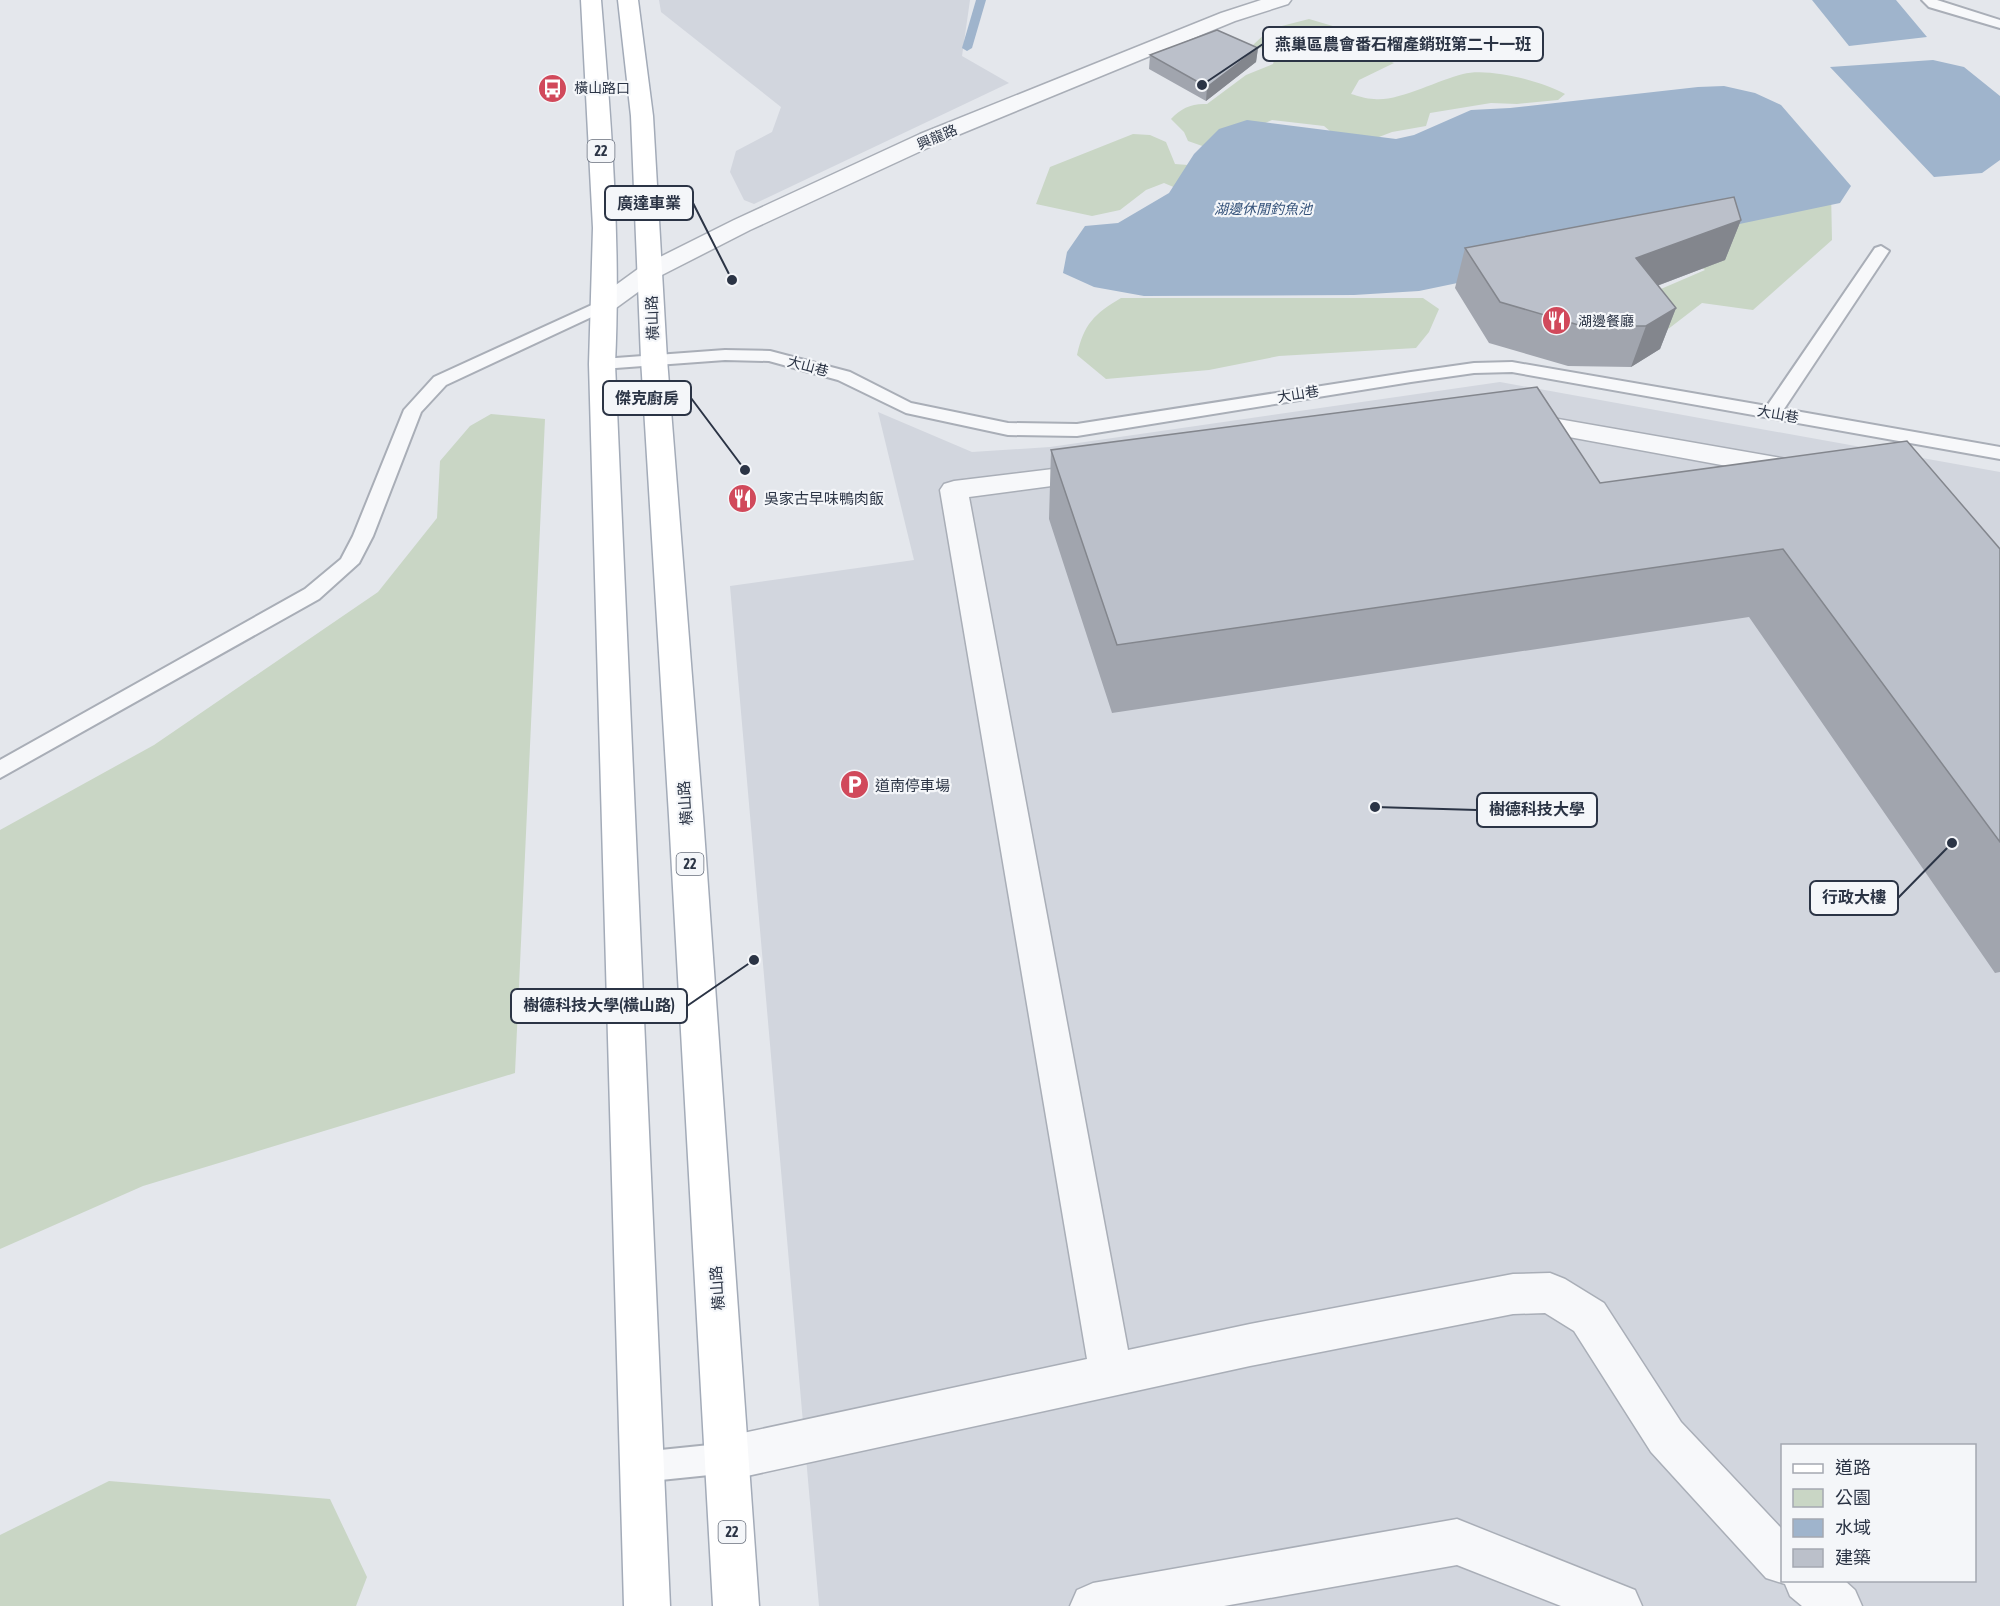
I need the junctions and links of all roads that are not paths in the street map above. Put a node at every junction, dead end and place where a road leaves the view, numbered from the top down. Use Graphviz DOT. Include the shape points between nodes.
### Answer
graph roads {
  1 [pos="591,0"];
  2 [pos="628,0"];
  3 [pos="1281,0"];
  4 [pos="1929,0"];
  5 [pos="2000,24"];
  6 [pos="1881,251"];
  7 [pos="651,271"];
  8 [pos="607,303"];
  9 [pos="654,359"];
  10 [pos="602,364"];
  11 [pos="1772,413"];
  12 [pos="1486,424"];
  13 [pos="2000,453"];
  14 [pos="1120,470"];
  15 [pos="1826,475"];
  16 [pos="0,770"];
  17 [pos="1111,1374"];
  18 [pos="729,1458"];
  19 [pos="641,1467"];
  20 [pos="1781,1561"];
  21 [pos="1807,1582"];
  22 [pos="1180,1598"];
  23 [pos="647,1606"];
  24 [pos="736,1606"];
  25 [pos="1093,1606"];
  26 [pos="1619,1606"];
  27 [pos="1839,1606"];
  1 -- 8 [label="main road, 22"];
  2 -- 7 [label="main road, 橫山路 / 22" via="642,116"];
  3 -- 7 [label="street, 興龍路" via="1228,17 928,139"];
  4 -- 5 [label="lane"];
  6 -- 11 [label="lane"];
  7 -- 8 [label="street, 興龍路"];
  7 -- 9 [label="main road, 橫山路 / 22"];
  8 -- 10 [label="main road, 22"];
  8 -- 16 [label="lane" via="440,381 413,410 349,563 312,594"];
  9 -- 10 [label="lane, 大山巷"];
  9 -- 11 [label="lane, 大山巷" via="770,356 844,376 906,407 1008,429 1077,430 1474,368 1512,367"];
  9 -- 18 [label="main road, 橫山路 / 22"];
  10 -- 19 [label="main road, 22"];
  11 -- 13 [label="lane, 大山巷"];
  12 -- 15 [label="street" via="1522,419"];
  14 -- 17 [label="street" via="954,490"];
  17 -- 18 [label="street"];
  17 -- 20 [label="street" via="1513,1294 1550,1293 1589,1317 1666,1437"];
  18 -- 19 [label="lane"];
  18 -- 24 [label="main road, 橫山路 / 22"];
  19 -- 23 [label="main road, 22"];
  21 -- 27 [label="street"];
  22 -- 25 [label="street"];
  22 -- 26 [label="street" via="1457,1542"];
}
